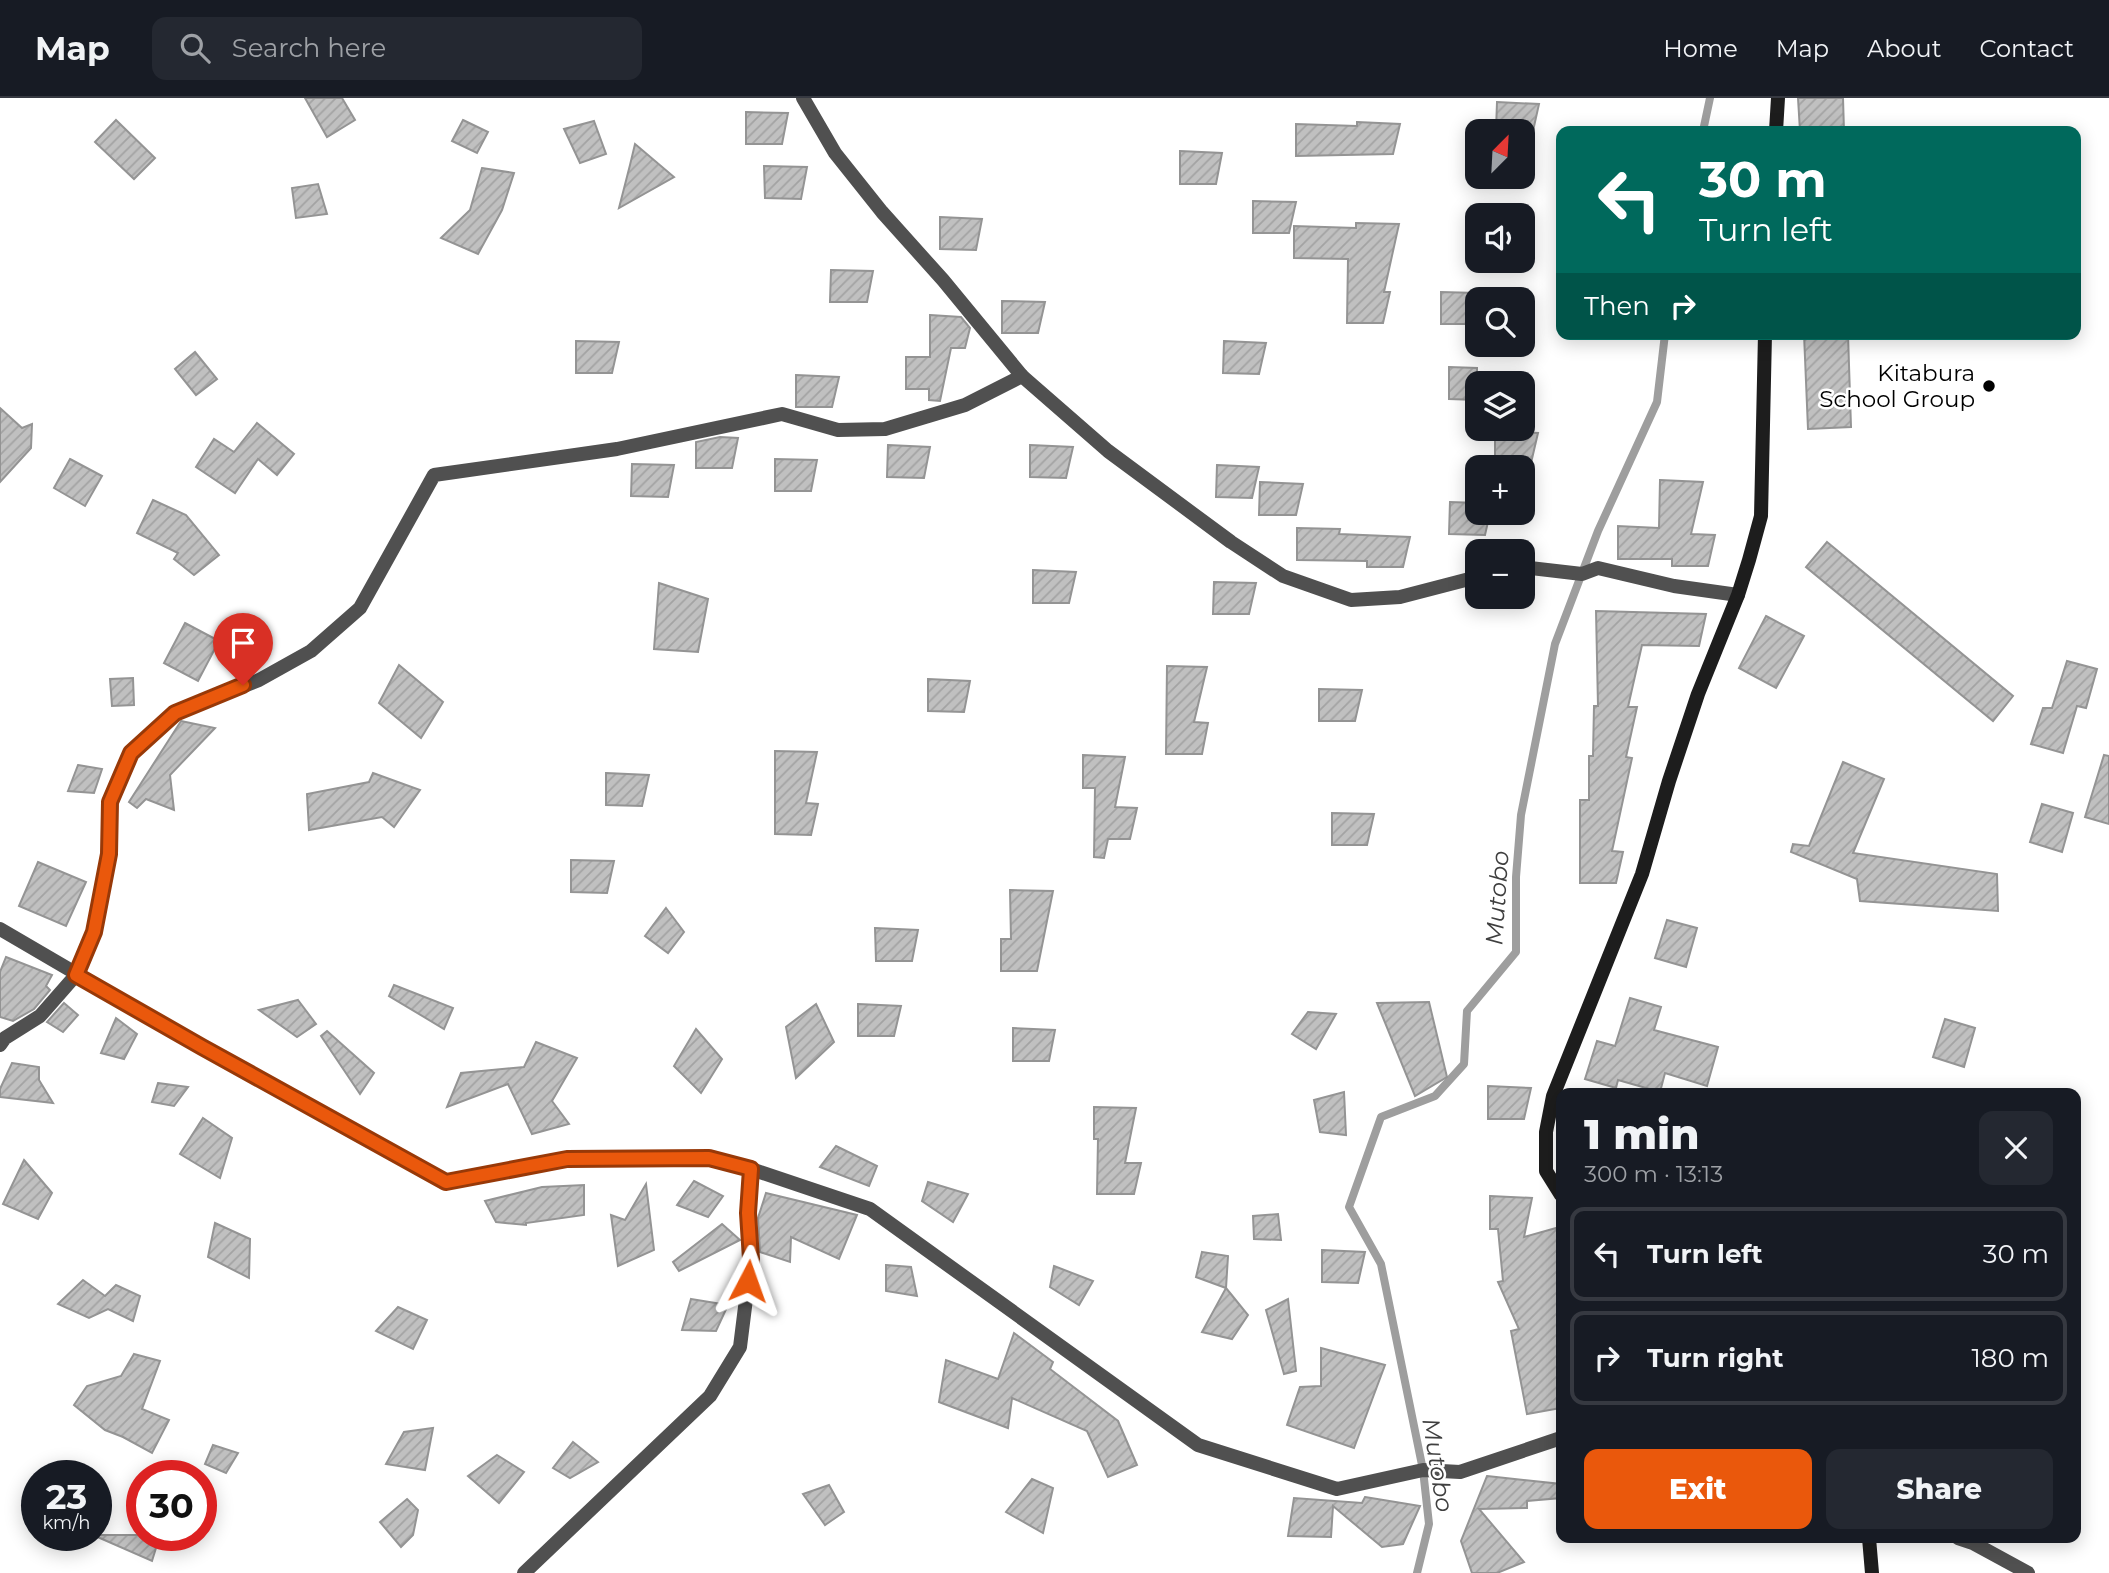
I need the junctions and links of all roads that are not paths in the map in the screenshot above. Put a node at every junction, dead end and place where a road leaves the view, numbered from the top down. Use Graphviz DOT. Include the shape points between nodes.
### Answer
graph roads {
  1 [pos="803,98"];
  2 [pos="1778,98"];
  3 [pos="1776,126"];
  4 [pos="1765,340"];
  5 [pos="1022,376"];
  6 [pos="1535,570"];
  7 [pos="1465,579"];
  8 [pos="1738,595"];
  9 [pos="0,929"];
  10 [pos="76,975"];
  11 [pos="0,1045"];
  12 [pos="1556,1088"];
  13 [pos="1556,1089"];
  14 [pos="751,1169"];
  15 [pos="1556,1187"];
  16 [pos="1556,1440"];
  17 [pos="1869,1543"];
  18 [pos="1973,1543"];
  19 [pos="524,1573"];
  20 [pos="1872,1573"];
  21 [pos="2028,1573"];
  1 -- 5 [label="street" via="835,153"];
  2 -- 3 [label="main road"];
  4 -- 8 [label="main road" via="1761,516"];
  5 -- 7 [label="street" via="1108,451 1283,576 1351,600 1400,597"];
  5 -- 10 [label="street" via="965,405 885,429 838,430 782,414 617,449 434,475 360,608 311,651 259,680 175,713 131,753 110,802 109,854 94,932"];
  6 -- 8 [label="street" via="1582,575 1598,568"];
  8 -- 12 [label="main road" via="1698,694 1642,874"];
  9 -- 10 [label="street"];
  10 -- 11 [label="street" via="40,1016"];
  10 -- 14 [label="street" via="446,1182 567,1159 709,1158"];
  13 -- 15 [label="main road" via="1546,1132 1546,1171"];
  14 -- 16 [label="street" via="870,1209 1211,1449 1337,1489 1423,1470 1460,1472"];
  14 -- 19 [label="street" via="751,1259 740,1347 710,1396"];
  17 -- 20 [label="main road"];
  18 -- 21 [label="street"];
}
